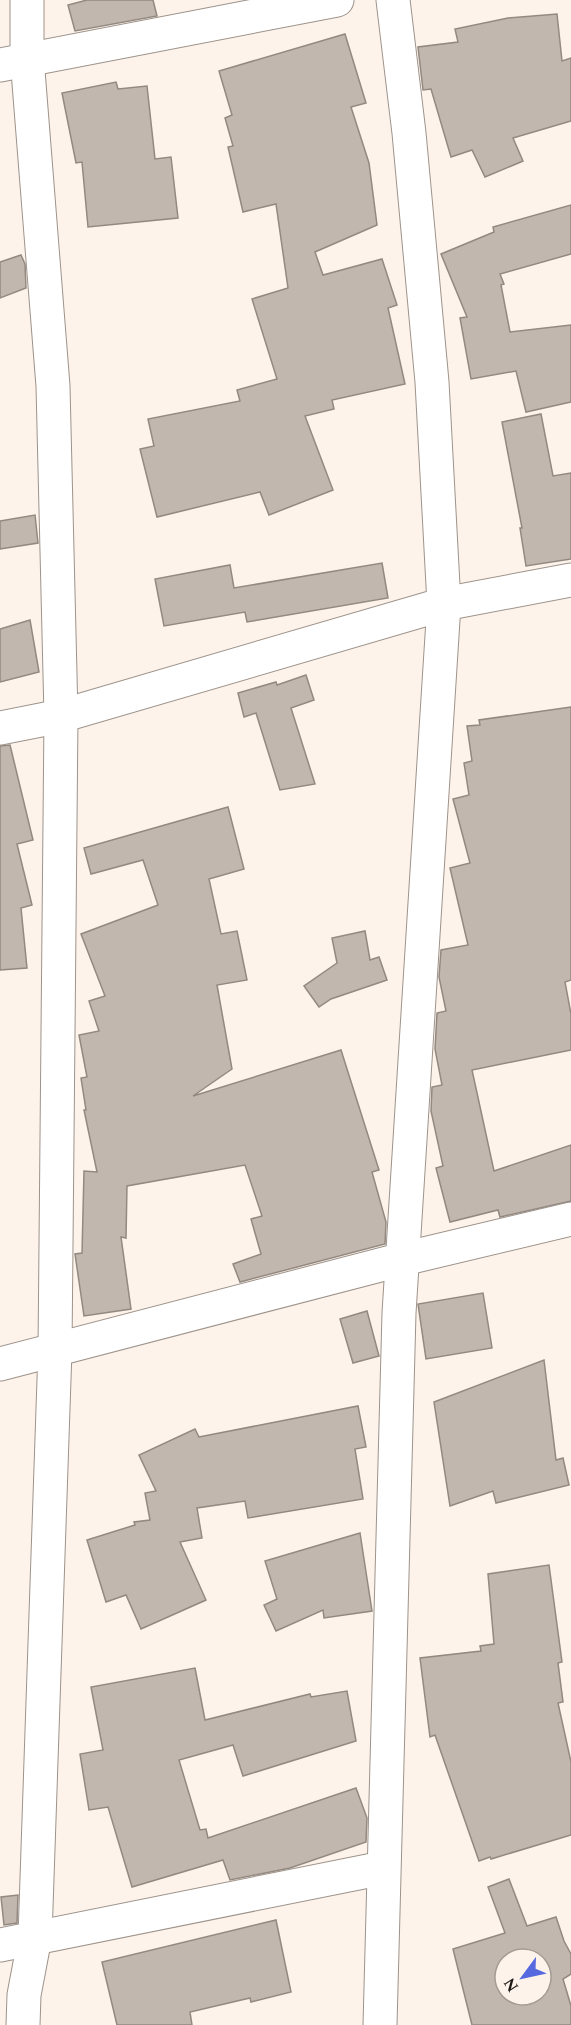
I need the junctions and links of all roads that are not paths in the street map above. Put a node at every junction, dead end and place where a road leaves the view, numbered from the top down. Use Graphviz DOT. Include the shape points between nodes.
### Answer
graph roads {
  1 [pos="27,0"];
  2 [pos="337,0"];
  3 [pos="393,0"];
  4 [pos="14,62"];
  5 [pos="571,580"];
  6 [pos="444,604"];
  7 [pos="61,716"];
  8 [pos="0,728"];
  9 [pos="571,1219"];
  10 [pos="403,1259"];
  11 [pos="55,1350"];
  12 [pos="0,1364"];
  13 [pos="383,1868"];
  14 [pos="35,1937"];
  15 [pos="0,1945"];
  16 [pos="23,2025"];
  17 [pos="380,2025"];
  1 -- 4 [label="street"];
  2 -- 4 [label="street"];
  3 -- 6 [label="street" via="432,382"];
  4 -- 7 [label="street" via="53,386"];
  5 -- 6 [label="street"];
  6 -- 7 [label="street"];
  6 -- 10 [label="street"];
  7 -- 8 [label="street"];
  7 -- 11 [label="street"];
  9 -- 10 [label="street"];
  10 -- 11 [label="street"];
  10 -- 13 [label="street"];
  11 -- 12 [label="street"];
  11 -- 14 [label="street"];
  13 -- 14 [label="street"];
  13 -- 17 [label="street"];
  14 -- 15 [label="street"];
  14 -- 16 [label="street" via="24,1995"];
}
